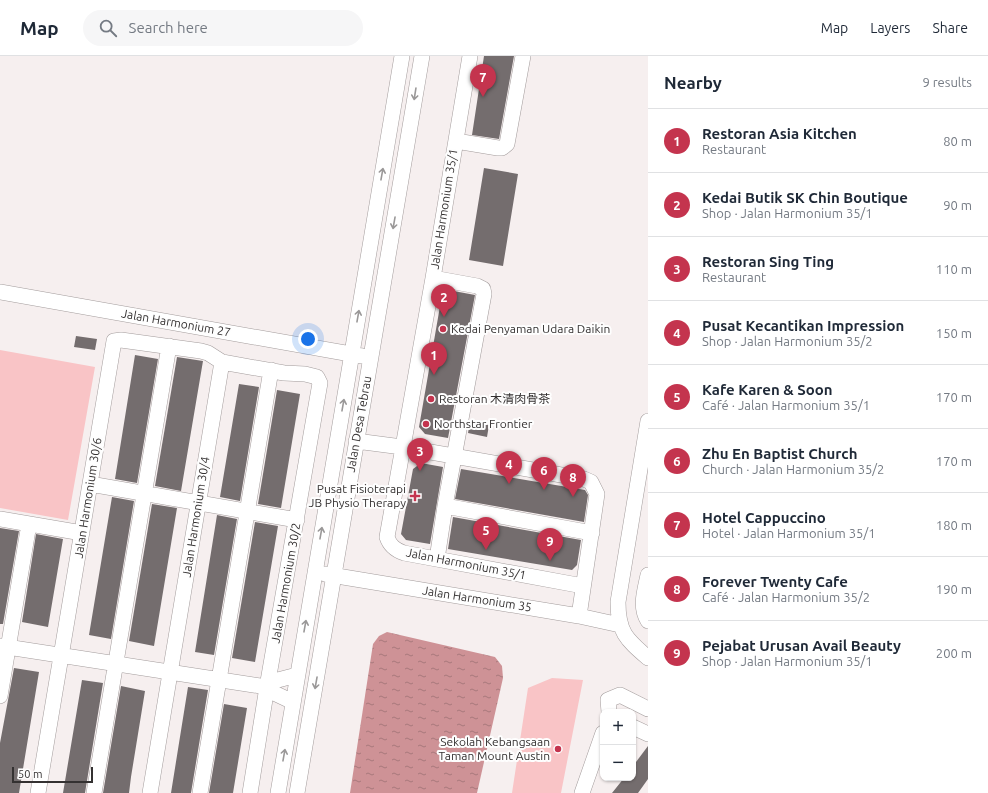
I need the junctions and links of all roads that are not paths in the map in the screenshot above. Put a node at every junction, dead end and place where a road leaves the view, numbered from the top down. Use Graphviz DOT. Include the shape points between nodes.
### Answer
graph roads {
  1 [pos="402,56"];
  2 [pos="422,56"];
  3 [pos="470,56"];
  4 [pos="523,56"];
  5 [pos="391,121"];
  6 [pos="410,124"];
  7 [pos="456,141"];
  8 [pos="433,278"];
  9 [pos="0,292"];
  10 [pos="114,341"];
  11 [pos="169,346"];
  12 [pos="351,355"];
  13 [pos="370,358"];
  14 [pos="222,362"];
  15 [pos="271,370"];
  16 [pos="648,421"];
  17 [pos="356,441"];
  18 [pos="402,447"];
  19 [pos="454,457"];
  20 [pos="90,484"];
  21 [pos="144,493"];
  22 [pos="198,502"];
  23 [pos="445,506"];
  24 [pos="247,511"];
  25 [pos="0,520"];
  26 [pos="297,520"];
  27 [pos="29,524"];
  28 [pos="82,533"];
  29 [pos="592,533"];
  30 [pos="437,559"];
  31 [pos="314,572"];
  32 [pos="334,575"];
  33 [pos="648,575"];
  34 [pos="583,586"];
  35 [pos="579,616"];
  36 [pos="648,621"];
  37 [pos="620,625"];
  38 [pos="4,646"];
  39 [pos="61,655"];
  40 [pos="648,658"];
  41 [pos="116,664"];
  42 [pos="170,672"];
  43 [pos="297,676"];
  44 [pos="219,680"];
  45 [pos="267,687"];
  46 [pos="0,696"];
  47 [pos="293,702"];
  48 [pos="609,709"];
  49 [pos="648,709"];
  50 [pos="636,728"];
  51 [pos="648,734"];
  52 [pos="600,742"];
  53 [pos="38,793"];
  54 [pos="94,793"];
  55 [pos="150,793"];
  56 [pos="200,793"];
  57 [pos="250,793"];
  58 [pos="278,793"];
  59 [pos="297,793"];
  60 [pos="582,793"];
  1 -- 5 [label="street, Jalan Desa Tebrau"];
  2 -- 6 [label="street, Jalan Desa Tebrau, one-way"];
  3 -- 7 [label="street, Jalan Harmonium 35/1"];
  4 -- 7 [label="street" via="507,144 498,148"];
  5 -- 6 [label="street"];
  12 -- 5 [label="street, Jalan Desa Tebrau, one-way"];
  6 -- 13 [label="street, Jalan Desa Tebrau, one-way"];
  7 -- 8 [label="street, Jalan Harmonium 35/1"];
  8 -- 18 [label="street, Jalan Harmonium 35/1"];
  8 -- 19 [label="street" via="477,286 483,289 484,294"];
  9 -- 12 [label="street, Jalan Harmonium 27"];
  10 -- 11 [label="street, Jalan Harmonium 30/2"];
  10 -- 20 [label="street, Jalan Harmonium 30/6"];
  11 -- 14 [label="street, Jalan Harmonium 30/2" via="208,353"];
  11 -- 21 [label="street"];
  12 -- 13 [label="street, Jalan Harmonium 27"];
  31 -- 12 [label="street, Jalan Desa Tebrau, one-way"];
  13 -- 17 [label="street, Jalan Desa Tebrau"];
  14 -- 15 [label="street, Jalan Harmonium 30/2"];
  14 -- 22 [label="street, Jalan Harmonium 30/4"];
  15 -- 24 [label="street"];
  15 -- 26 [label="street, Jalan Harmonium 30/2" via="317,377 320,383"];
  16 -- 37 [label="street" via="618,602"];
  17 -- 18 [label="street"];
  17 -- 32 [label="street, Jalan Desa Tebrau"];
  18 -- 19 [label="street"];
  18 -- 30 [label="street, Jalan Harmonium 35/1" via="387,537 392,547 398,551"];
  19 -- 23 [label="street"];
  19 -- 29 [label="street" via="591,482 597,494"];
  20 -- 21 [label="street"];
  20 -- 28 [label="street, Jalan Harmonium 30/6"];
  21 -- 22 [label="street"];
  21 -- 41 [label="street"];
  22 -- 24 [label="street"];
  22 -- 42 [label="street, Jalan Harmonium 30/4"];
  23 -- 29 [label="street"];
  23 -- 30 [label="street"];
  24 -- 26 [label="street"];
  24 -- 44 [label="street"];
  25 -- 27 [label="street"];
  26 -- 45 [label="street, Jalan Harmonium 30/2"];
  27 -- 28 [label="street"];
  27 -- 38 [label="street"];
  28 -- 39 [label="street, Jalan Harmonium 30/6"];
  29 -- 34 [label="street"];
  30 -- 34 [label="street, Jalan Harmonium 35/1"];
  31 -- 32 [label="street, Jalan Harmonium 35"];
  43 -- 31 [label="street, Jalan Desa Tebrau, one-way"];
  32 -- 35 [label="street, Jalan Harmonium 35"];
  32 -- 59 [label="street, Jalan Desa Tebrau, one-way"];
  33 -- 36 [label="street" via="643,603"];
  34 -- 35 [label="street"];
  35 -- 37 [label="street, Jalan Harmonium 35"];
  37 -- 40 [label="street" via="628,640"];
  38 -- 39 [label="street"];
  38 -- 46 [label="street"];
  39 -- 41 [label="street"];
  39 -- 53 [label="street, Jalan Harmonium 30/6"];
  41 -- 42 [label="street"];
  41 -- 54 [label="street"];
  42 -- 44 [label="street"];
  42 -- 55 [label="street, Jalan Harmonium 30/4"];
  43 -- 45 [label="street" via="274,681"];
  43 -- 47 [label="street, Jalan Desa Tebrau"];
  44 -- 45 [label="street"];
  44 -- 56 [label="street"];
  45 -- 47 [label="street"];
  45 -- 57 [label="street, Jalan Harmonium 30/2"];
  58 -- 47 [label="street, Jalan Desa Tebrau, one-way"];
  48 -- 49 [label="street" via="608,700 620,695"];
  50 -- 51 [label="street"];
  52 -- 60 [label="street"];
}
